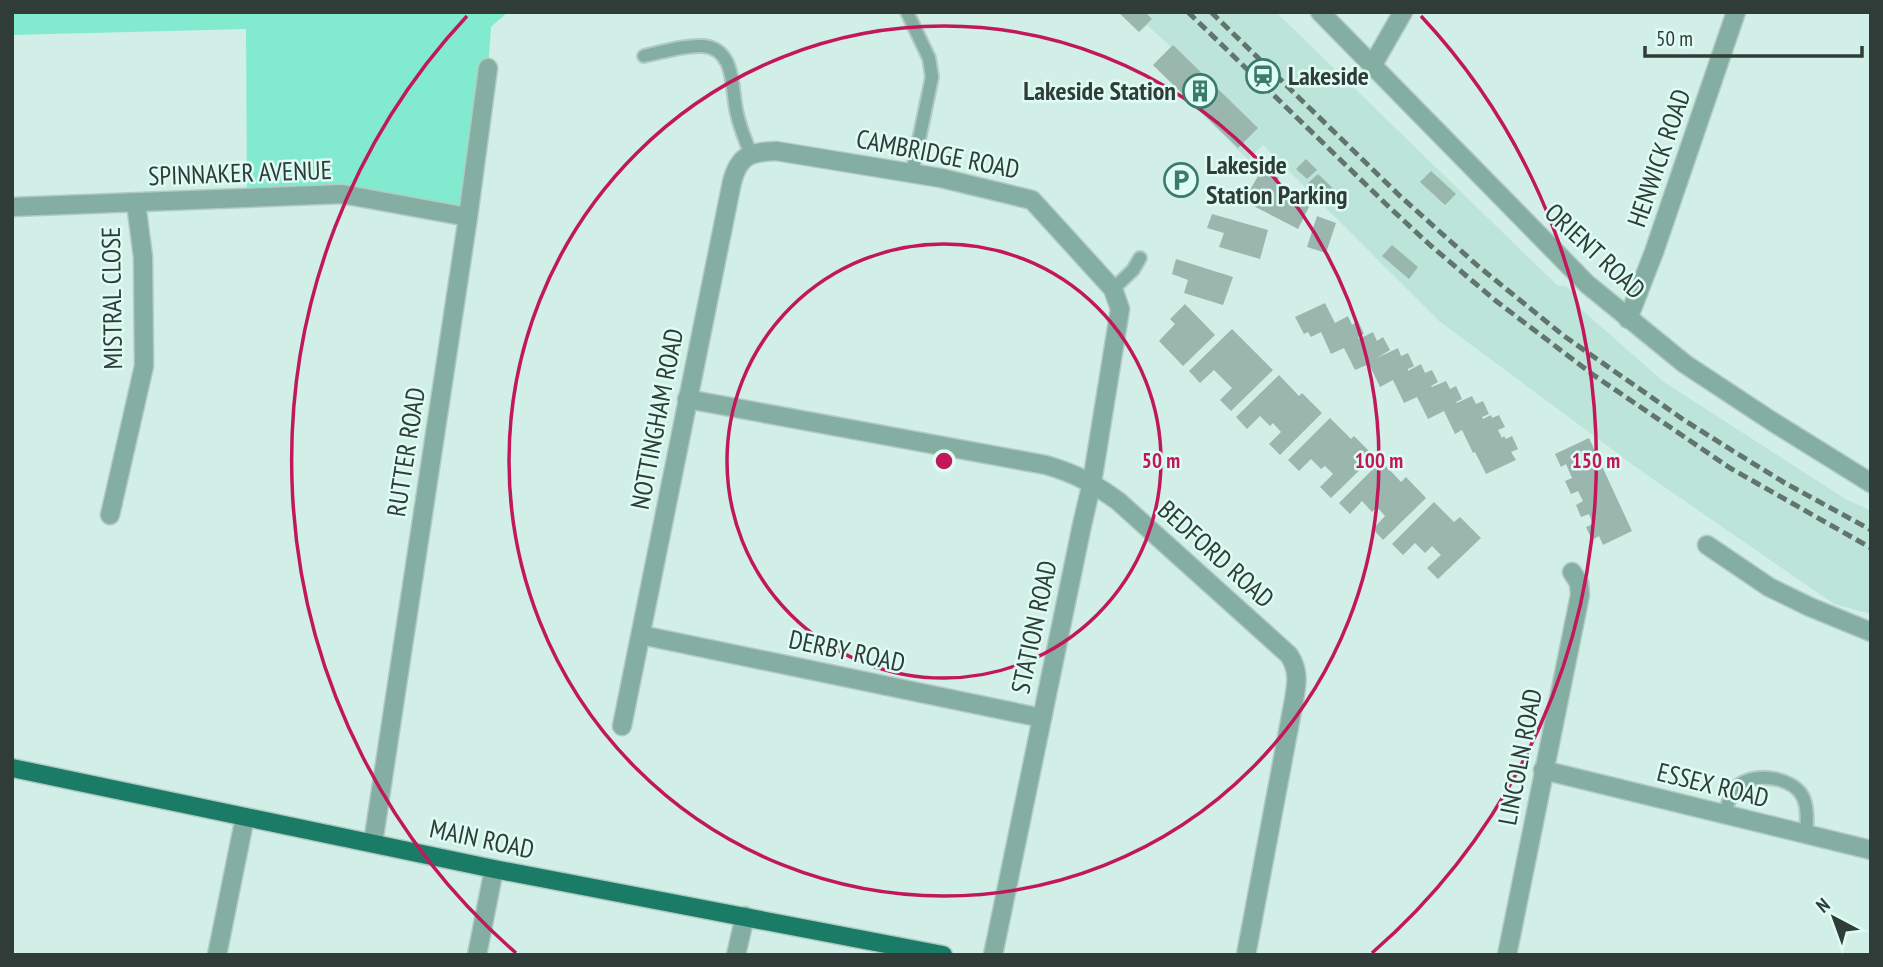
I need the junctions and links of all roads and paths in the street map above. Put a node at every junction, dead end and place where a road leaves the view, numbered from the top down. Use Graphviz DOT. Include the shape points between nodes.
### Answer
graph roads {
  1 [pos="907,12"];
  2 [pos="1320,12"];
  3 [pos="1403,12"];
  4 [pos="1736,12"];
  5 [pos="644,56"];
  6 [pos="1372,66"];
  7 [pos="488,68"];
  8 [pos="751,155"];
  9 [pos="912,173"];
  10 [pos="136,203"];
  11 [pos="12,208"];
  12 [pos="468,217"];
  13 [pos="1140,258"];
  14 [pos="1113,289"];
  15 [pos="1120,309"];
  16 [pos="1628,319"];
  17 [pos="687,399"];
  18 [pos="1092,482"];
  19 [pos="1871,482"];
  20 [pos="110,515"];
  21 [pos="1707,545"];
  22 [pos="1572,572"];
  23 [pos="1871,632"];
  24 [pos="640,635"];
  25 [pos="1042,718"];
  26 [pos="622,726"];
  27 [pos="12,768"];
  28 [pos="1543,770"];
  29 [pos="1725,815"];
  30 [pos="244,817"];
  31 [pos="1806,835"];
  32 [pos="373,843"];
  33 [pos="1871,850"];
  34 [pos="494,869"];
  35 [pos="745,916"];
  36 [pos="217,955"];
  37 [pos="477,955"];
  38 [pos="736,955"];
  39 [pos="943,955"];
  40 [pos="993,955"];
  41 [pos="1246,955"];
  42 [pos="1507,955"];
  1 -- 9 [label="lane" via="929,58 932,77"];
  2 -- 6 [label="street, ORIENT ROAD"];
  3 -- 6 [label="street"];
  4 -- 16 [label="street, HENWICK ROAD"];
  5 -- 8 [label="lane" via="703,46 719,52 730,69 736,109"];
  6 -- 16 [label="street, ORIENT ROAD" via="1587,284"];
  7 -- 12 [label="street, RUTTER ROAD"];
  8 -- 9 [label="street, CAMBRIDGE ROAD" via="776,151"];
  8 -- 17 [label="street, NOTTINGHAM ROAD" via="735,169"];
  9 -- 14 [label="street, CAMBRIDGE ROAD" via="1032,200"];
  10 -- 11 [label="street, SPINNAKER AVENUE"];
  10 -- 12 [label="street, SPINNAKER AVENUE" via="341,194"];
  10 -- 20 [label="street, MISTRAL CLOSE" via="143,257 144,366"];
  12 -- 32 [label="street, RUTTER ROAD"];
  13 -- 14 [label="lane"];
  14 -- 15 [label="street, CAMBRIDGE ROAD"];
  15 -- 18 [label="street, STATION ROAD"];
  16 -- 19 [label="street, ORIENT ROAD" via="1696,371"];
  17 -- 18 [label="street, BEDFORD ROAD" via="1046,465"];
  17 -- 24 [label="street, NOTTINGHAM ROAD"];
  18 -- 25 [label="street, STATION ROAD"];
  18 -- 41 [label="street, BEDFORD ROAD" via="1289,655 1296,668 1294,700"];
  21 -- 23 [label="street" via="1769,587"];
  22 -- 28 [label="street, LINCOLN ROAD" via="1580,595"];
  24 -- 25 [label="street, DERBY ROAD"];
  24 -- 26 [label="street, NOTTINGHAM ROAD"];
  25 -- 40 [label="street, STATION ROAD"];
  27 -- 30 [label="main road, MAIN ROAD"];
  28 -- 29 [label="street, ESSEX ROAD"];
  28 -- 42 [label="street, LINCOLN ROAD"];
  29 -- 31 [label="street, ESSEX ROAD"];
  29 -- 31 [label="lane" via="1740,784 1755,778 1771,779 1795,786 1804,798"];
  30 -- 32 [label="main road, MAIN ROAD"];
  30 -- 36 [label="street"];
  31 -- 33 [label="street, ESSEX ROAD"];
  32 -- 34 [label="main road, MAIN ROAD"];
  34 -- 35 [label="main road, MAIN ROAD"];
  34 -- 37 [label="street"];
  35 -- 38 [label="street"];
  35 -- 39 [label="main road, MAIN ROAD"];
}
